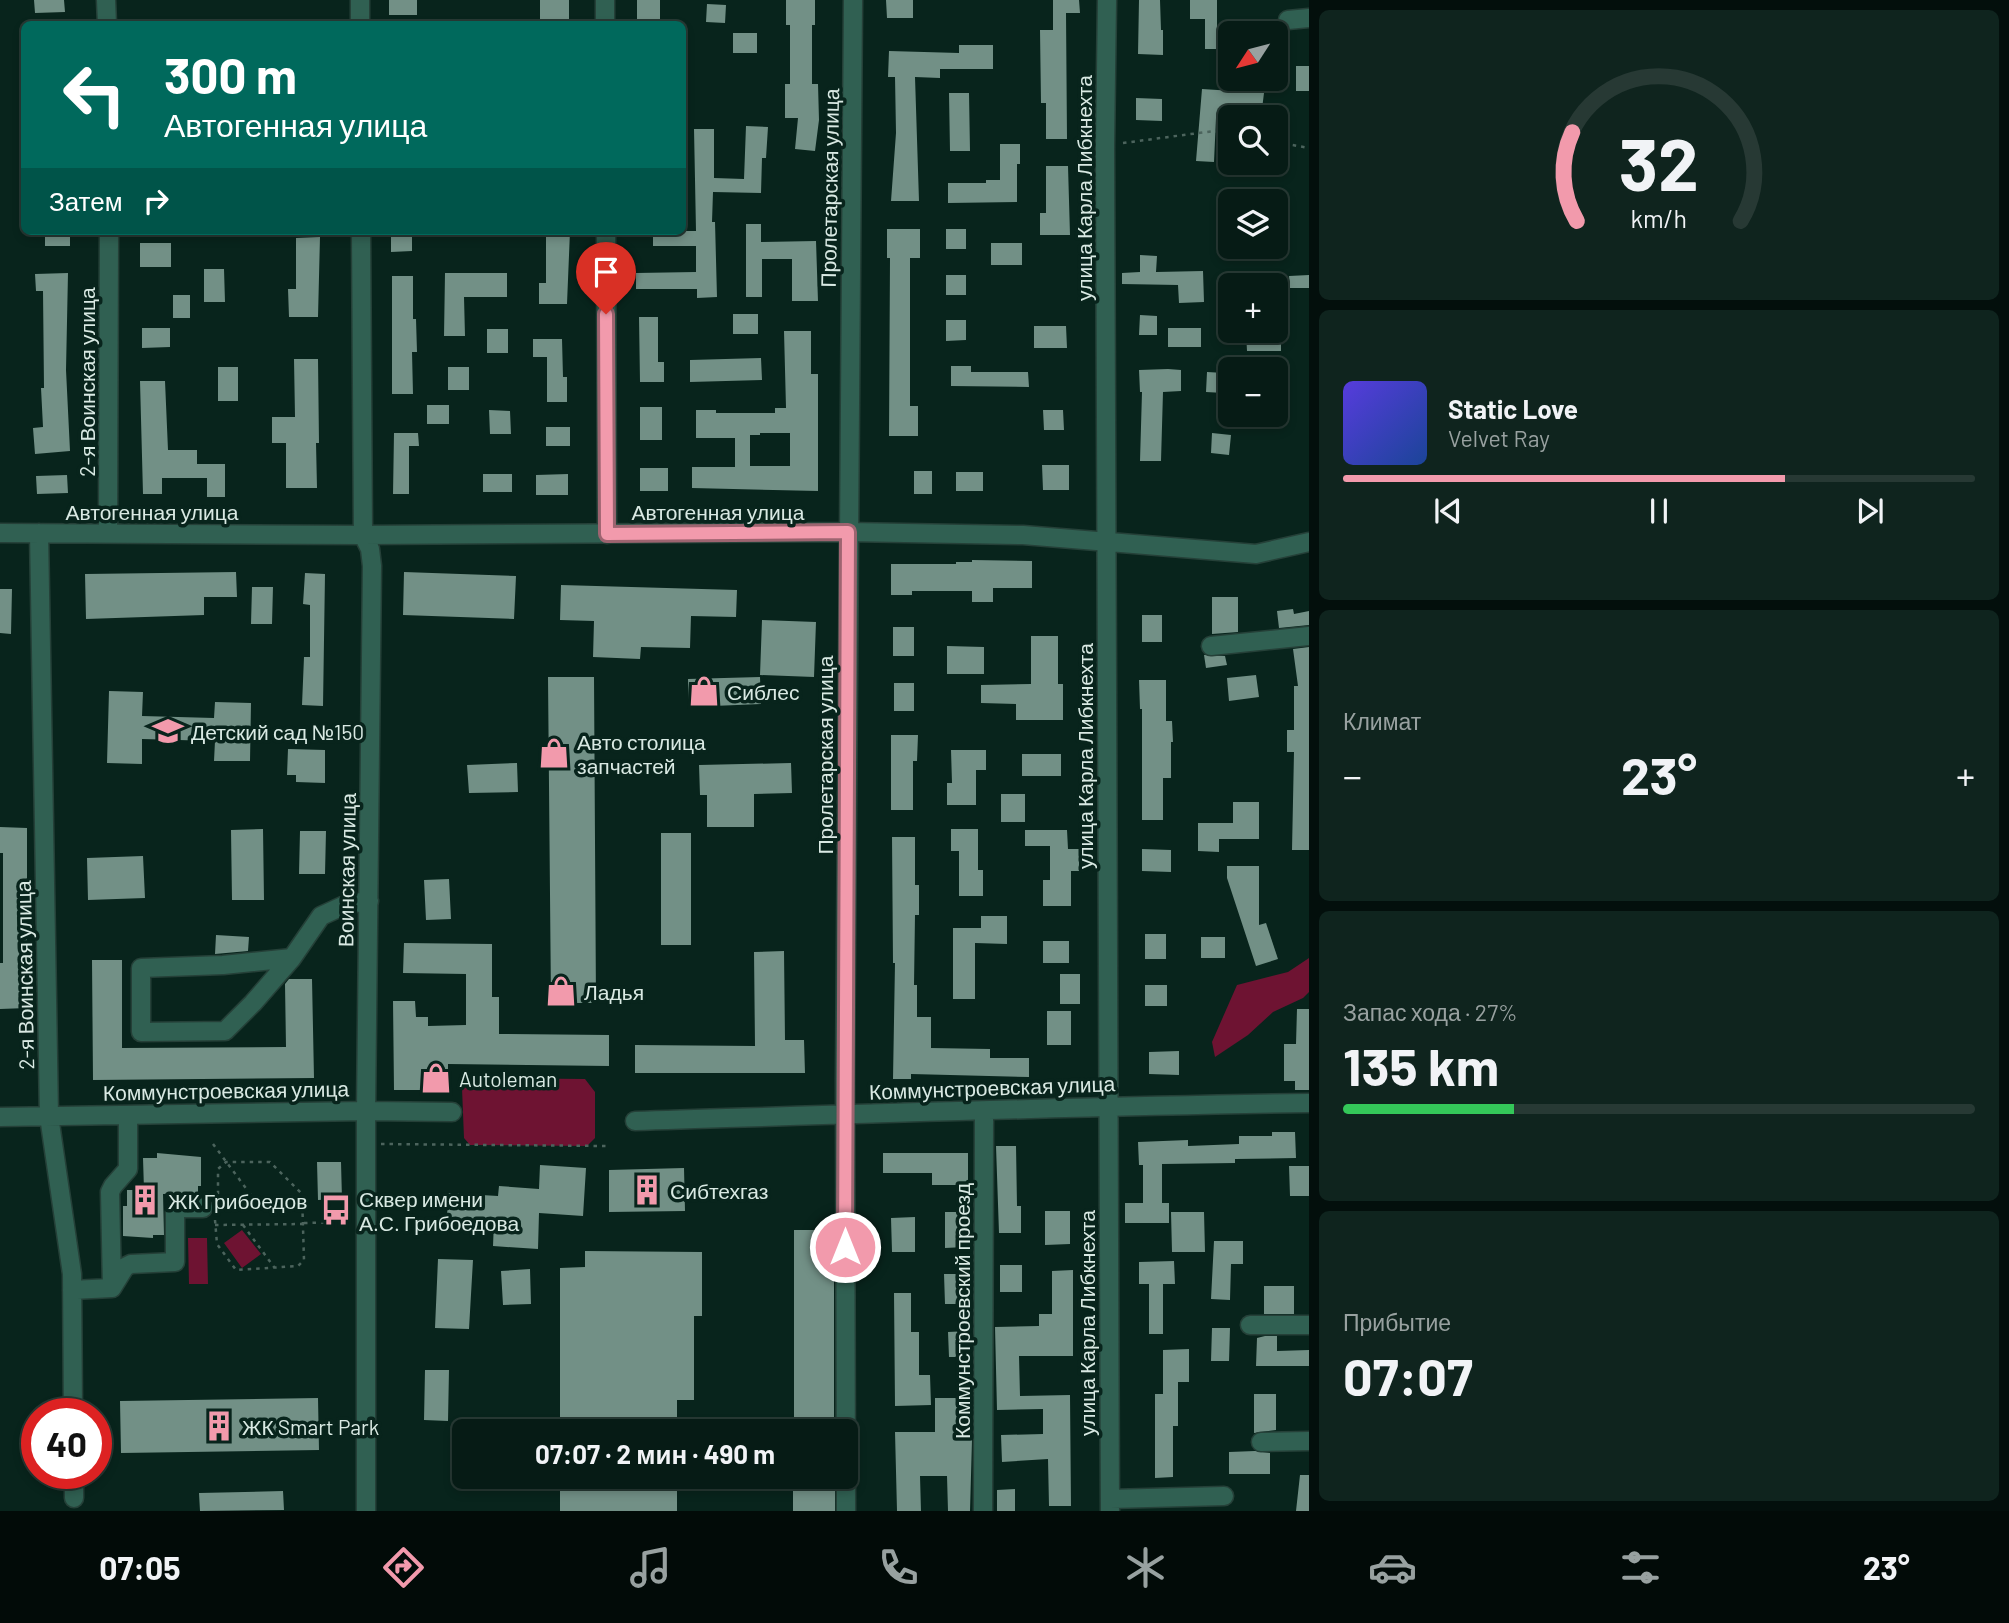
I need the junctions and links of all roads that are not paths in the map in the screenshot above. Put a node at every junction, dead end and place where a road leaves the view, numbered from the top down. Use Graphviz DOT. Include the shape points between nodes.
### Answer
graph roads {
  1 [pos="106,0"];
  2 [pos="360,0"];
  3 [pos="605,0"];
  4 [pos="853,0"];
  5 [pos="1107,0"];
  6 [pos="1309,18"];
  7 [pos="1288,20"];
  8 [pos="107,21"];
  9 [pos="360,21"];
  10 [pos="605,21"];
  11 [pos="108,235"];
  12 [pos="361,235"];
  13 [pos="606,235"];
  14 [pos="108,532"];
  15 [pos="848,532"];
  16 [pos="0,533"];
  17 [pos="39,533"];
  18 [pos="607,534"];
  19 [pos="363,535"];
  20 [pos="1106,541"];
  21 [pos="1309,542"];
  22 [pos="1309,636"];
  23 [pos="1211,646"];
  24 [pos="369,901"];
  25 [pos="292,958"];
  26 [pos="1309,1103"];
  27 [pos="1107,1106"];
  28 [pos="366,1111"];
  29 [pos="452,1112"];
  30 [pos="984,1112"];
  31 [pos="128,1115"];
  32 [pos="845,1115"];
  33 [pos="50,1116"];
  34 [pos="0,1117"];
  35 [pos="635,1121"];
  36 [pos="212,1205"];
  37 [pos="112,1288"];
  38 [pos="72,1290"];
  39 [pos="1250,1325"];
  40 [pos="1309,1325"];
  41 [pos="73,1398"];
  42 [pos="1309,1441"];
  43 [pos="1261,1443"];
  44 [pos="74,1489"];
  45 [pos="1224,1496"];
  46 [pos="74,1498"];
  47 [pos="1110,1505"];
  48 [pos="366,1511"];
  49 [pos="846,1511"];
  50 [pos="983,1511"];
  1 -- 8 [label="street"];
  2 -- 9 [label="street"];
  3 -- 10 [label="street"];
  4 -- 15 [label="street, Пролетарская улица"];
  5 -- 20 [label="street, улица Карла Либкнехта"];
  6 -- 7 [label="street"];
  11 -- 14 [label="street, 2-я Воинская улица"];
  12 -- 19 [label="street, Воинская улица"];
  13 -- 18 [label="street"];
  14 -- 17 [label="street, Автогенная улица"];
  14 -- 19 [label="street, Автогенная улица"];
  15 -- 18 [label="street, Автогенная улица"];
  15 -- 20 [label="street, Автогенная улица"];
  15 -- 32 [label="street, Пролетарская улица"];
  16 -- 17 [label="street, Автогенная улица"];
  17 -- 33 [label="street, 2-я Воинская улица"];
  18 -- 19 [label="street, Автогенная улица"];
  19 -- 24 [label="street, Воинская улица" via="372,566"];
  20 -- 21 [label="street, Автогенная улица" via="1256,554"];
  20 -- 27 [label="street, улица Карла Либкнехта"];
  22 -- 23 [label="street"];
  24 -- 25 [label="street" via="347,904 321,916"];
  24 -- 28 [label="street, Воинская улица"];
  25 -- 25 [label="street" via="225,1031 141,1032 141,968"];
  26 -- 27 [label="street, Коммунстроевская улица"];
  27 -- 30 [label="street, Коммунстроевская улица"];
  27 -- 47 [label="street, улица Карла Либкнехта"];
  28 -- 29 [label="street, Коммунстроевская улица"];
  28 -- 31 [label="street, Коммунстроевская улица"];
  28 -- 48 [label="street, Воинская улица"];
  30 -- 32 [label="street, Коммунстроевская улица"];
  30 -- 50 [label="street, Коммунстроевский проезд"];
  31 -- 33 [label="street, Коммунстроевская улица"];
  31 -- 37 [label="street" via="128,1169 110,1192"];
  32 -- 35 [label="street, Коммунстроевская улица"];
  32 -- 49 [label="street, Пролетарская улица"];
  33 -- 34 [label="street, Коммунстроевская улица"];
  33 -- 38 [label="street, 2-я Воинская улица"];
  36 -- 37 [label="street" via="181,1208 175,1213 175,1262 128,1265"];
  37 -- 38 [label="street"];
  38 -- 41 [label="street, 2-я Воинская улица"];
  39 -- 40 [label="street"];
  42 -- 43 [label="street"];
  44 -- 46 [label="street"];
  45 -- 47 [label="street"];
}
